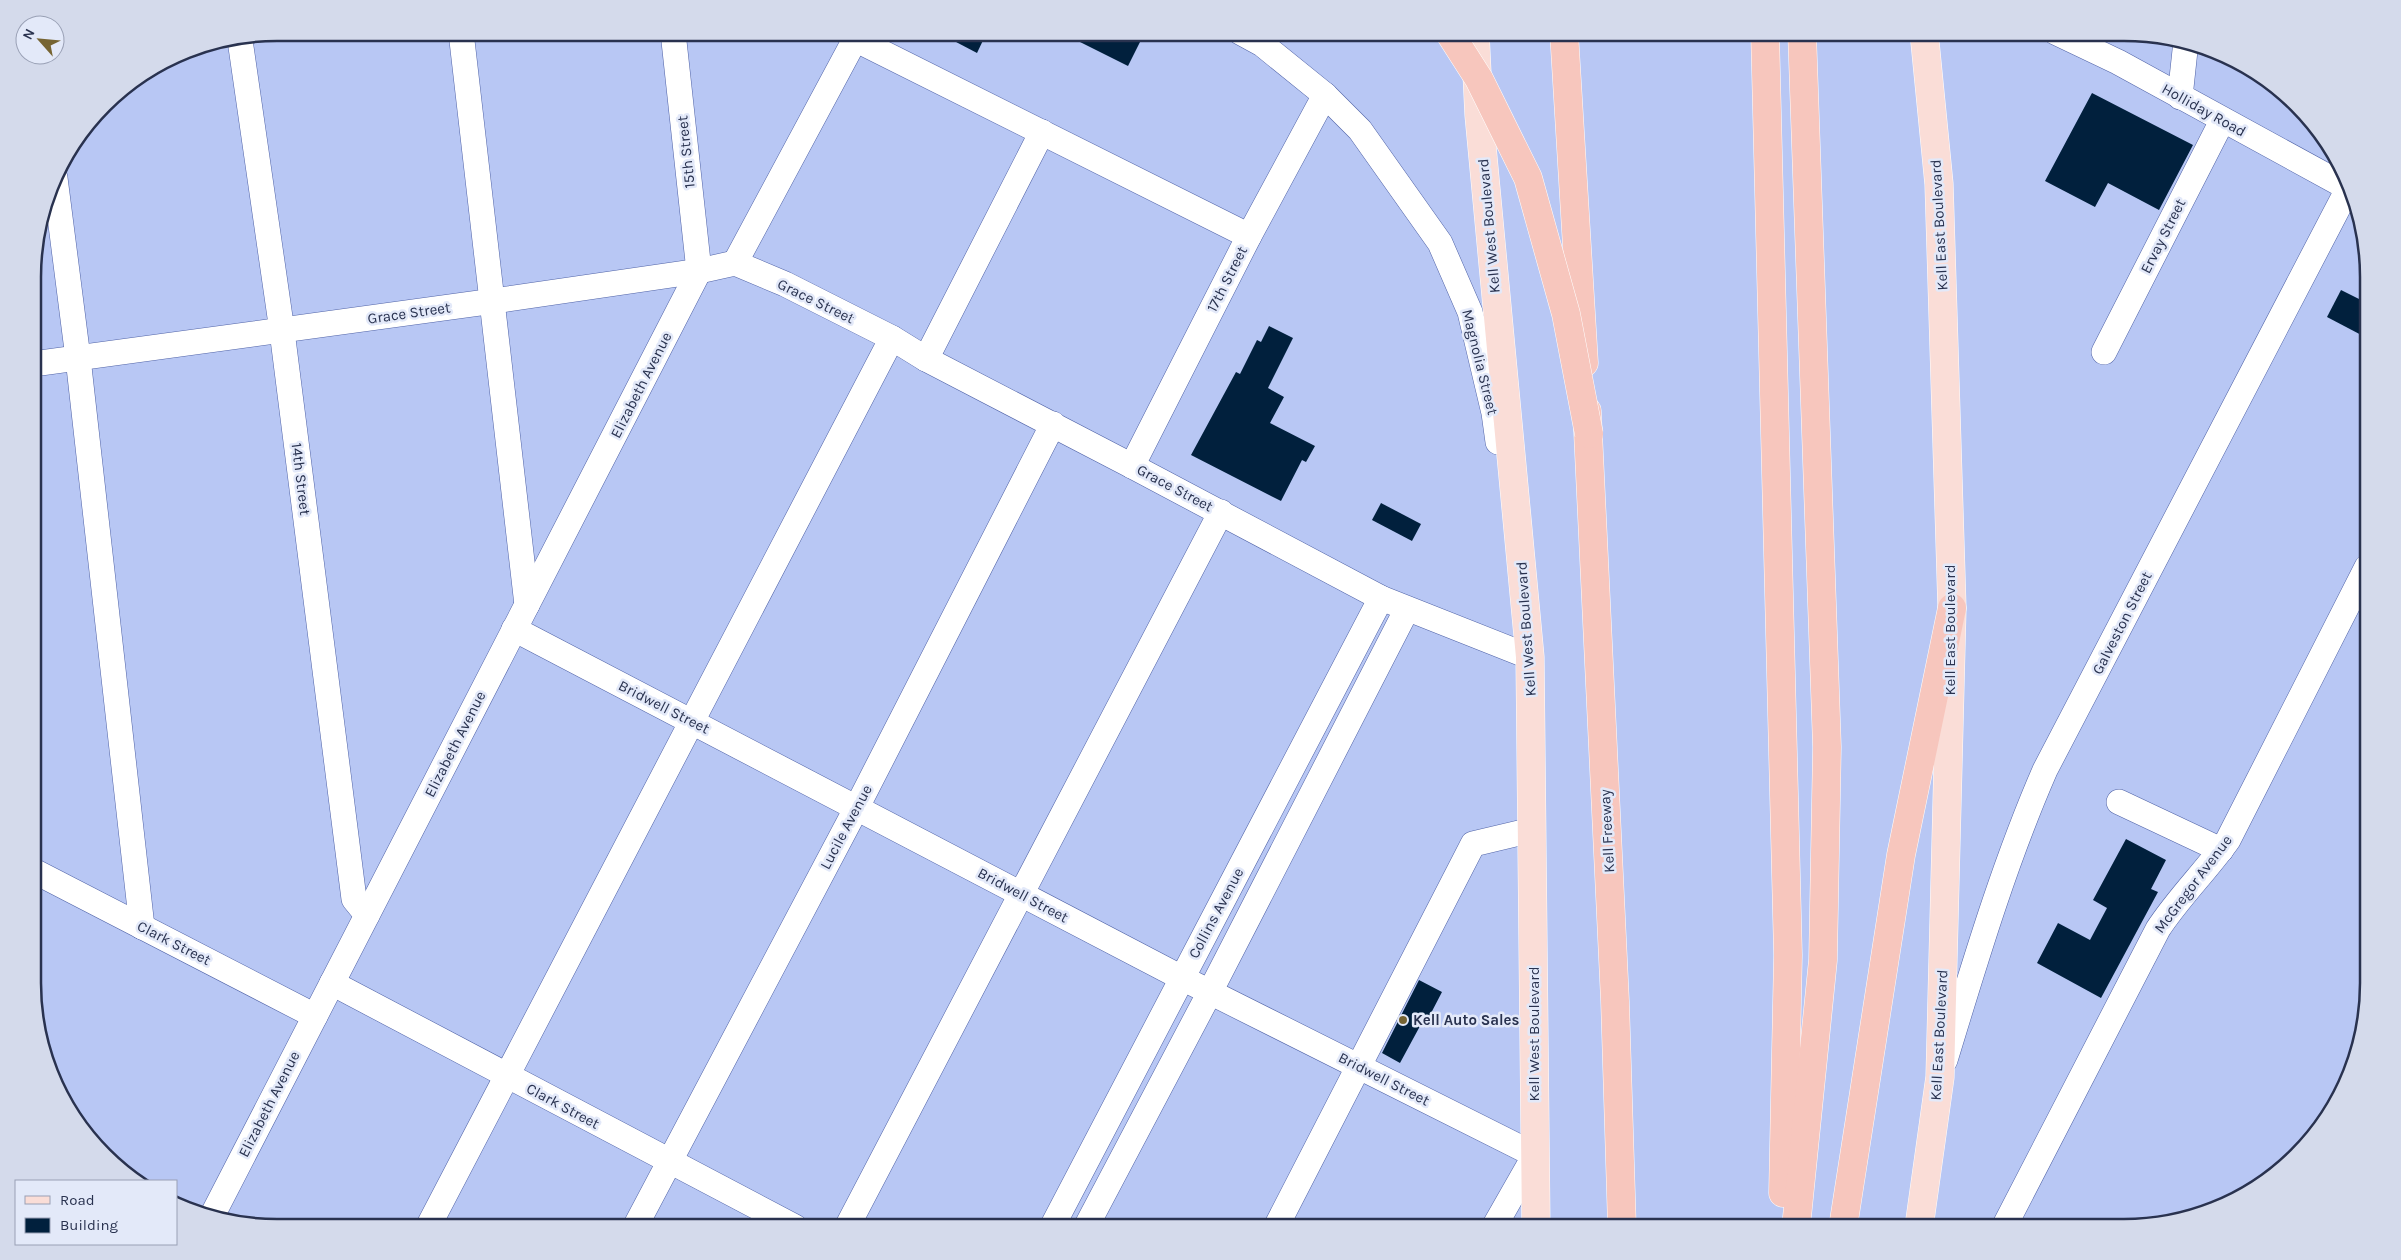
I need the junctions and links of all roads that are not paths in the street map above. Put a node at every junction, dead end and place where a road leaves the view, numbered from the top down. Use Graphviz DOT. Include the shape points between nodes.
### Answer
graph roads {
  1 [pos="462,41"];
  2 [pos="674,41"];
  3 [pos="854,41"];
  4 [pos="867,41"];
  5 [pos="1256,41"];
  6 [pos="1455,41"];
  7 [pos="1475,41"];
  8 [pos="1565,41"];
  9 [pos="1765,41"];
  10 [pos="1802,41"];
  11 [pos="1926,41"];
  12 [pos="2074,41"];
  13 [pos="241,44"];
  14 [pos="2185,49"];
  15 [pos="1325,95"];
  16 [pos="2180,97"];
  17 [pos="2222,121"];
  18 [pos="1042,132"];
  19 [pos="2339,180"];
  20 [pos="57,193"];
  21 [pos="2345,196"];
  22 [pos="1249,236"];
  23 [pos="735,263"];
  24 [pos="699,271"];
  25 [pos="494,301"];
  26 [pos="282,331"];
  27 [pos="892,338"];
  28 [pos="2104,352"];
  29 [pos="78,358"];
  30 [pos="926,359"];
  31 [pos="41,363"];
  32 [pos="1053,424"];
  33 [pos="1589,434"];
  34 [pos="1132,466"];
  35 [pos="1220,512"];
  36 [pos="2360,581"];
  37 [pos="1381,598"];
  38 [pos="527,605"];
  39 [pos="1952,608"];
  40 [pos="1407,609"];
  41 [pos="514,629"];
  42 [pos="1530,658"];
  43 [pos="692,722"];
  44 [pos="2119,802"];
  45 [pos="857,807"];
  46 [pos="1532,830"];
  47 [pos="2221,850"];
  48 [pos="41,875"];
  49 [pos="1021,894"];
  50 [pos="367,915"];
  51 [pos="142,926"];
  52 [pos="1182,978"];
  53 [pos="332,983"];
  54 [pos="1210,992"];
  55 [pos="315,1016"];
  56 [pos="1359,1067"];
  57 [pos="506,1076"];
  58 [pos="1940,1077"];
  59 [pos="1534,1155"];
  60 [pos="669,1162"];
  61 [pos="214,1210"];
  62 [pos="433,1219"];
  63 [pos="639,1219"];
  64 [pos="779,1219"];
  65 [pos="851,1219"];
  66 [pos="1056,1219"];
  67 [pos="1090,1219"];
  68 [pos="1280,1219"];
  69 [pos="1498,1219"];
  70 [pos="1536,1219"];
  71 [pos="1622,1219"];
  72 [pos="1782,1219"];
  73 [pos="1797,1219"];
  74 [pos="1844,1219"];
  75 [pos="1920,1219"];
  76 [pos="2008,1219"];
  1 -- 25 [label="street"];
  2 -- 24 [label="street, 15th Street"];
  3 -- 23 [label="street"];
  4 -- 18 [label="street"];
  5 -- 15 [label="street, Magnolia Street"];
  6 -- 33 [label="highway, bridge" via="1479,79 1528,178 1566,314"];
  7 -- 42 [label="main road, Kell West Boulevard" via="1479,115"];
  8 -- 33 [label="highway, bridge"];
  9 -- 72 [label="highway" via="1788,955"];
  10 -- 73 [label="highway" via="1827,747 1823,960"];
  11 -- 39 [label="main road, Kell East Boulevard" via="1939,184"];
  12 -- 16 [label="street, Holliday Road"];
  13 -- 26 [label="street, 14th Street"];
  14 -- 16 [label="street"];
  15 -- 22 [label="street, 17th Street"];
  15 -- 42 [label="street, Magnolia Street" via="1360,130 1440,243 1470,312 1494,413"];
  16 -- 17 [label="street, Holliday Road"];
  17 -- 19 [label="street, Holliday Road"];
  17 -- 28 [label="street, Ervay Street"];
  18 -- 22 [label="street"];
  18 -- 30 [label="street"];
  20 -- 29 [label="street"];
  21 -- 58 [label="street, Galveston Street" via="2045,770 2018,831"];
  22 -- 34 [label="street, 17th Street"];
  23 -- 24 [label="street, Grace Street"];
  23 -- 27 [label="street, Grace Street" via="785,284"];
  24 -- 25 [label="street, Grace Street"];
  24 -- 38 [label="street, Elizabeth Avenue"];
  25 -- 26 [label="street, Grace Street"];
  25 -- 38 [label="street"];
  26 -- 29 [label="street, Grace Street"];
  26 -- 50 [label="street, 14th Street" via="354,899"];
  27 -- 30 [label="street, Grace Street"];
  27 -- 43 [label="street"];
  29 -- 31 [label="street, Grace Street"];
  29 -- 51 [label="street"];
  30 -- 32 [label="street, Grace Street"];
  32 -- 34 [label="street, Grace Street"];
  32 -- 45 [label="street, Lucile Avenue"];
  33 -- 71 [label="highway, Kell Freeway"];
  34 -- 35 [label="street, Grace Street"];
  35 -- 37 [label="street, Grace Street"];
  35 -- 49 [label="street"];
  36 -- 47 [label="street, McGregor Avenue"];
  37 -- 40 [label="street, Grace Street"];
  37 -- 52 [label="street, Collins Avenue"];
  38 -- 41 [label="street, Elizabeth Avenue"];
  39 -- 58 [label="main road, Kell East Boulevard"];
  39 -- 74 [label="highway" via="1901,855"];
  40 -- 42 [label="street, Grace Street"];
  40 -- 54 [label="street, Collins Avenue"];
  41 -- 43 [label="street, Bridwell Street"];
  41 -- 50 [label="street, Elizabeth Avenue"];
  42 -- 46 [label="main road, Kell West Boulevard"];
  43 -- 45 [label="street, Bridwell Street"];
  43 -- 57 [label="street"];
  44 -- 47 [label="street"];
  45 -- 49 [label="street, Bridwell Street"];
  45 -- 60 [label="street, Lucile Avenue"];
  46 -- 56 [label="street" via="1473,844"];
  46 -- 59 [label="main road, Kell West Boulevard"];
  47 -- 76 [label="street, McGregor Avenue" via="2158,929"];
  48 -- 51 [label="street, Clark Street"];
  49 -- 52 [label="street, Bridwell Street"];
  49 -- 65 [label="street"];
  50 -- 53 [label="street, Elizabeth Avenue"];
  51 -- 55 [label="street, Clark Street"];
  52 -- 54 [label="street, Bridwell Street"];
  52 -- 66 [label="street, Collins Avenue"];
  53 -- 55 [label="street, Elizabeth Avenue"];
  53 -- 57 [label="street, Clark Street"];
  54 -- 56 [label="street, Bridwell Street"];
  54 -- 67 [label="street, Collins Avenue"];
  55 -- 61 [label="street, Elizabeth Avenue"];
  56 -- 59 [label="street, Bridwell Street"];
  56 -- 68 [label="street"];
  57 -- 60 [label="street, Clark Street"];
  57 -- 62 [label="street"];
  58 -- 75 [label="main road, Kell East Boulevard"];
  59 -- 69 [label="street"];
  59 -- 70 [label="main road, Kell West Boulevard"];
  60 -- 63 [label="street, Lucile Avenue"];
  60 -- 64 [label="street, Clark Street"];
}
